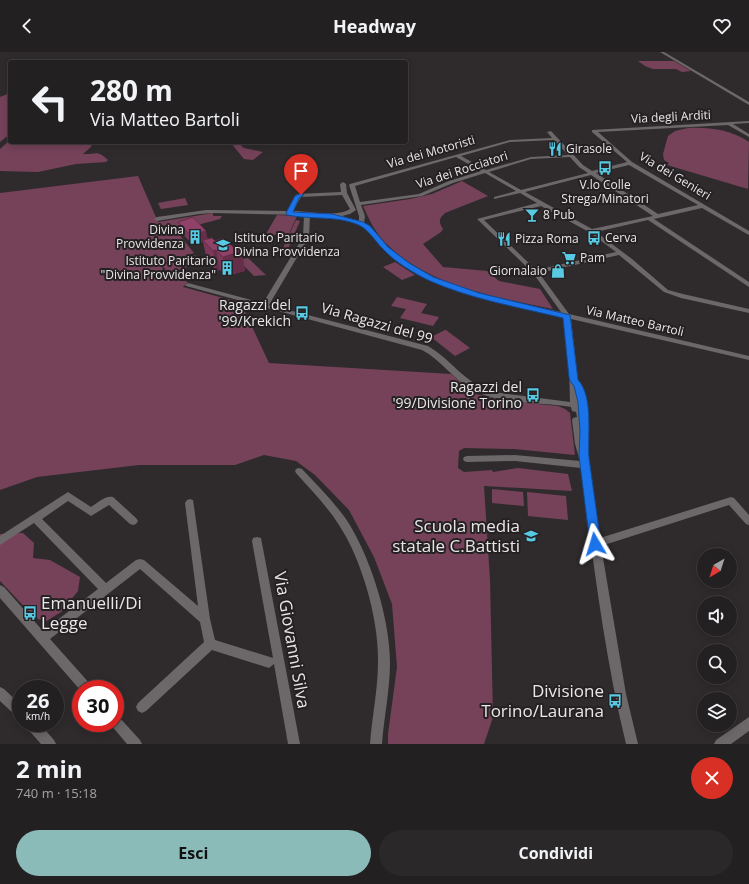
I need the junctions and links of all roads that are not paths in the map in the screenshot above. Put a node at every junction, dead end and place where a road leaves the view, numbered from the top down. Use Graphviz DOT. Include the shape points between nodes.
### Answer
graph roads {
  1 [pos="664,53"];
  2 [pos="673,53"];
  3 [pos="710,75"];
  4 [pos="702,76"];
  5 [pos="739,92"];
  6 [pos="730,93"];
  7 [pos="749,98"];
  8 [pos="749,104"];
  9 [pos="749,122"];
  10 [pos="730,124"];
  11 [pos="594,131"];
  12 [pos="549,132"];
  13 [pos="749,136"];
  14 [pos="555,139"];
  15 [pos="457,156"];
  16 [pos="571,156"];
  17 [pos="630,163"];
  18 [pos="485,172"];
  19 [pos="592,173"];
  20 [pos="343,184"];
  21 [pos="521,191"];
  22 [pos="344,193"];
  23 [pos="496,198"];
  24 [pos="359,204"];
  25 [pos="540,204"];
  26 [pos="703,206"];
  27 [pos="289,213"];
  28 [pos="307,214"];
  29 [pos="332,216"];
  30 [pos="657,216"];
  31 [pos="649,218"];
  32 [pos="157,219"];
  33 [pos="360,224"];
  34 [pos="591,231"];
  35 [pos="749,233"];
  36 [pos="620,253"];
  37 [pos="535,272"];
  38 [pos="188,285"];
  39 [pos="749,285"];
  40 [pos="265,306"];
  41 [pos="749,311"];
  42 [pos="567,316"];
  43 [pos="749,358"];
  44 [pos="574,381"];
  45 [pos="575,405"];
  46 [pos="585,434"];
  47 [pos="467,459"];
  48 [pos="585,461"];
  49 [pos="299,471"];
  50 [pos="190,503"];
  51 [pos="35,518"];
  52 [pos="133,521"];
  53 [pos="749,521"];
  54 [pos="0,541"];
  55 [pos="257,541"];
  56 [pos="595,544"];
  57 [pos="0,590"];
  58 [pos="106,590"];
  59 [pos="205,619"];
  60 [pos="42,638"];
  61 [pos="210,644"];
  62 [pos="269,662"];
  63 [pos="79,680"];
  64 [pos="0,693"];
  65 [pos="12,704"];
  66 [pos="142,707"];
  67 [pos="749,724"];
  68 [pos="124,730"];
  69 [pos="39,732"];
  70 [pos="50,744"];
  71 [pos="136,744"];
  72 [pos="294,744"];
  73 [pos="376,744"];
  74 [pos="632,744"];
  75 [pos="720,744"];
  1 -- 2 [label="street"];
  1 -- 4 [label="street"];
  2 -- 3 [label="street"];
  3 -- 4 [label="street"];
  3 -- 5 [label="street"];
  4 -- 6 [label="street"];
  5 -- 6 [label="street"];
  5 -- 7 [label="street"];
  6 -- 8 [label="street"];
  9 -- 10 [label="street, Via degli Arditi"];
  10 -- 11 [label="street, Via degli Arditi"];
  10 -- 13 [label="street"];
  11 -- 17 [label="street, Via dei Genieri"];
  12 -- 14 [label="street"];
  14 -- 15 [label="street, Via dei Motoristi" via="510,141"];
  14 -- 16 [label="street"];
  15 -- 18 [label="street"];
  15 -- 24 [label="street, Via dei Motoristi" via="352,185"];
  16 -- 18 [label="street, Via dei Rocciatori" via="534,158"];
  16 -- 19 [label="street"];
  17 -- 19 [label="street"];
  17 -- 26 [label="street, Via dei Genieri"];
  18 -- 21 [label="street"];
  18 -- 24 [label="street, Via dei Rocciatori" via="420,194"];
  19 -- 21 [label="street"];
  19 -- 30 [label="street"];
  20 -- 22 [label="street"];
  21 -- 23 [label="street"];
  21 -- 25 [label="street"];
  22 -- 27 [label="street" via="299,195"];
  22 -- 29 [label="street" via="353,210 347,214"];
  24 -- 33 [label="street, Via dei Motoristi" via="362,216"];
  25 -- 34 [label="street"];
  25 -- 37 [label="street" via="480,220"];
  26 -- 30 [label="street"];
  26 -- 35 [label="street, Via dei Genieri"];
  27 -- 28 [label="street, Via Matteo Bartoli"];
  27 -- 32 [label="street, Via Matteo Bartoli" via="214,211"];
  28 -- 29 [label="street, Via Matteo Bartoli"];
  28 -- 40 [label="street" via="306,237"];
  29 -- 33 [label="street, Via Matteo Bartoli"];
  30 -- 31 [label="street"];
  31 -- 34 [label="street"];
  31 -- 39 [label="street"];
  33 -- 42 [label="street, Via Matteo Bartoli" via="406,265 430,278 477,295"];
  34 -- 36 [label="street"];
  36 -- 37 [label="street"];
  36 -- 41 [label="street" via="675,295"];
  37 -- 42 [label="street"];
  38 -- 40 [label="street, Via Ragazzi del 99"];
  40 -- 45 [label="street, Via Ragazzi del 99" via="426,348 439,356 468,384 482,391 499,396"];
  42 -- 43 [label="street, Via Matteo Bartoli"];
  42 -- 44 [label="street"];
  44 -- 45 [label="street"];
  44 -- 46 [label="street" via="578,385 582,402"];
  45 -- 46 [label="street" via="579,407"];
  45 -- 48 [label="street" via="579,444"];
  46 -- 48 [label="street"];
  47 -- 48 [label="street"];
  48 -- 56 [label="street"];
  49 -- 73 [label="street" via="335,511 347,529 374,599 384,662"];
  50 -- 59 [label="street"];
  51 -- 52 [label="street" via="68,496 91,512 110,500"];
  51 -- 54 [label="street"];
  51 -- 58 [label="street"];
  53 -- 56 [label="street" via="731,501"];
  55 -- 72 [label="street, Via Giovanni Silva"];
  56 -- 74 [label="street" via="620,694"];
  57 -- 60 [label="street"];
  58 -- 59 [label="street" via="140,563"];
  58 -- 60 [label="street"];
  59 -- 61 [label="street"];
  60 -- 63 [label="street"];
  61 -- 62 [label="street"];
  61 -- 66 [label="street"];
  64 -- 65 [label="street"];
  67 -- 75 [label="street"];
  68 -- 71 [label="street"];
  69 -- 70 [label="street"];
}
